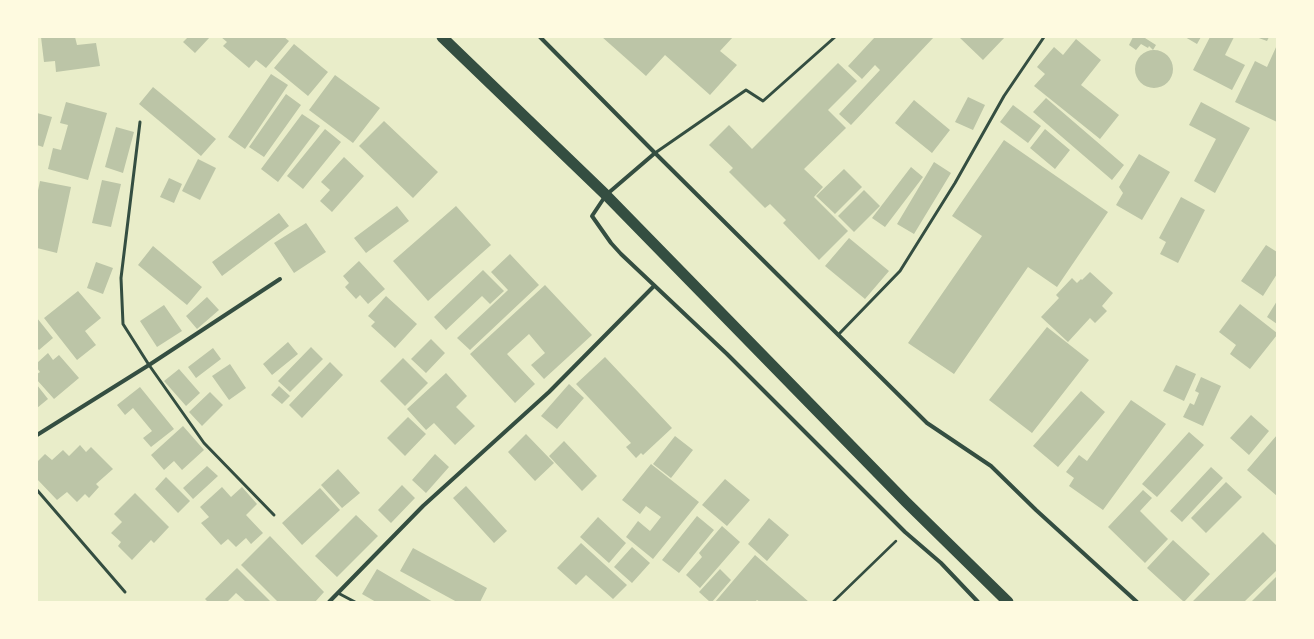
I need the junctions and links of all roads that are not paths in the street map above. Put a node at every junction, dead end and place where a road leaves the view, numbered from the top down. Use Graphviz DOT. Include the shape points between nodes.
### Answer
graph roads {
  1 [pos="442,37"];
  2 [pos="540,37"];
  3 [pos="835,37"];
  4 [pos="1044,37"];
  5 [pos="140,122"];
  6 [pos="655,153"];
  7 [pos="606,195"];
  8 [pos="280,279"];
  9 [pos="654,286"];
  10 [pos="838,335"];
  11 [pos="149,365"];
  12 [pos="37,435"];
  13 [pos="37,490"];
  14 [pos="274,515"];
  15 [pos="125,592"];
  16 [pos="338,593"];
  17 [pos="329,602"];
  18 [pos="355,602"];
  19 [pos="978,602"];
  20 [pos="1008,602"];
  21 [pos="1137,602"];
  1 -- 7 [label="highway"];
  2 -- 6 [label="street"];
  3 -- 6 [label="lane" via="763,101 746,90"];
  4 -- 10 [label="lane" via="1004,96 955,183 900,271"];
  5 -- 11 [label="lane" via="121,278 123,324"];
  6 -- 7 [label="street"];
  6 -- 10 [label="street"];
  7 -- 9 [label="street" via="592,216 611,243"];
  7 -- 20 [label="highway" via="906,502"];
  8 -- 11 [label="street"];
  9 -- 16 [label="street" via="549,392 423,506"];
  9 -- 19 [label="street" via="727,354"];
  10 -- 21 [label="street" via="927,423 991,466"];
  11 -- 12 [label="street"];
  11 -- 14 [label="lane" via="204,443"];
  13 -- 15 [label="lane"];
  16 -- 17 [label="street"];
  16 -- 18 [label="lane"];
}
